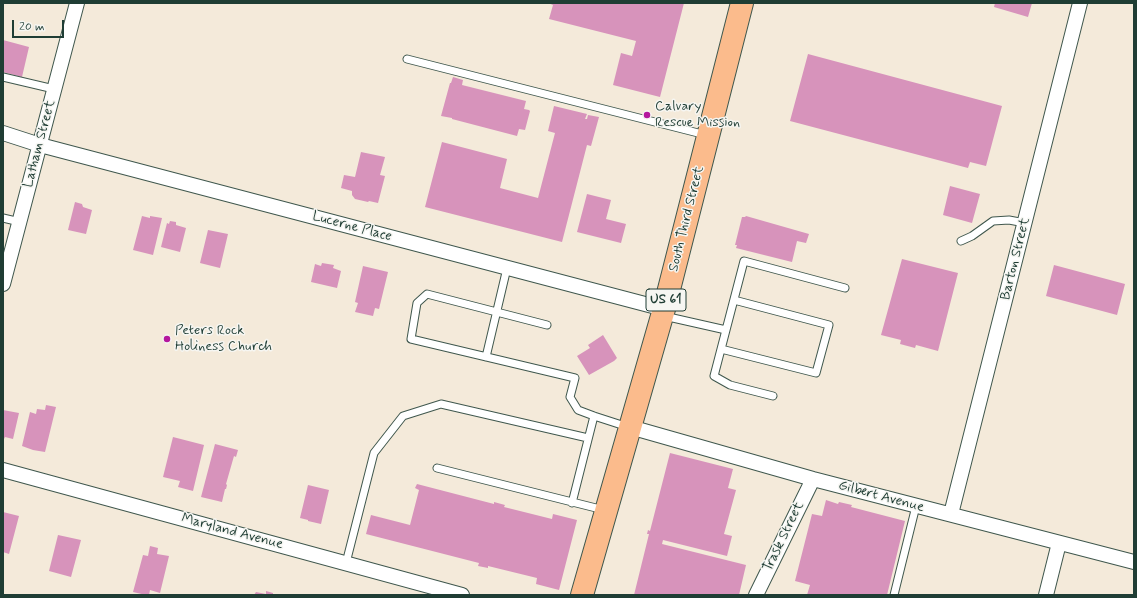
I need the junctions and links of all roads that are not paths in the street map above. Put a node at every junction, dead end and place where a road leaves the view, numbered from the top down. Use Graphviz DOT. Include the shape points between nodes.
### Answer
graph roads {
  1 [pos="77,3"];
  2 [pos="742,3"];
  3 [pos="1080,3"];
  4 [pos="407,59"];
  5 [pos="3,77"];
  6 [pos="54,89"];
  7 [pos="3,133"];
  8 [pos="708,135"];
  9 [pos="40,145"];
  10 [pos="3,218"];
  11 [pos="20,222"];
  12 [pos="1025,223"];
  13 [pos="961,241"];
  14 [pos="507,268"];
  15 [pos="3,284"];
  16 [pos="845,288"];
  17 [pos="734,300"];
  18 [pos="496,312"];
  19 [pos="662,312"];
  20 [pos="547,325"];
  21 [pos="726,330"];
  22 [pos="721,349"];
  23 [pos="486,357"];
  24 [pos="773,396"];
  25 [pos="594,416"];
  26 [pos="630,428"];
  27 [pos="588,438"];
  28 [pos="437,468"];
  29 [pos="3,470"];
  30 [pos="813,479"];
  31 [pos="572,502"];
  32 [pos="916,506"];
  33 [pos="606,511"];
  34 [pos="951,514"];
  35 [pos="1060,543"];
  36 [pos="1134,562"];
  37 [pos="346,563"];
  38 [pos="462,595"];
  39 [pos="582,595"];
  40 [pos="756,595"];
  41 [pos="894,595"];
  42 [pos="1046,595"];
  1 -- 6 [label="street, Latham Street"];
  2 -- 8 [label="main road, South Third Street / US 61"];
  3 -- 12 [label="street, Barton Street"];
  4 -- 8 [label="lane"];
  5 -- 6 [label="lane"];
  6 -- 9 [label="street, Latham Street"];
  7 -- 9 [label="street, Lucerne Place"];
  8 -- 19 [label="main road, South Third Street / US 61"];
  9 -- 11 [label="street, Latham Street"];
  9 -- 14 [label="street, Lucerne Place"];
  10 -- 11 [label="lane"];
  11 -- 15 [label="street, Latham Street"];
  12 -- 13 [label="lane" via="993,221"];
  12 -- 34 [label="street, Barton Street"];
  14 -- 18 [label="lane"];
  14 -- 19 [label="street, Lucerne Place"];
  16 -- 17 [label="lane" via="744,261"];
  17 -- 21 [label="lane"];
  17 -- 22 [label="lane" via="829,325 816,374"];
  18 -- 20 [label="lane"];
  18 -- 23 [label="lane"];
  18 -- 23 [label="lane" via="428,294 417,302 411,339"];
  19 -- 21 [label="lane"];
  19 -- 26 [label="main road, South Third Street / US 61"];
  21 -- 22 [label="lane"];
  22 -- 24 [label="lane" via="714,376 730,385"];
  23 -- 25 [label="lane" via="575,378 570,397 578,410"];
  25 -- 26 [label="lane"];
  25 -- 27 [label="lane"];
  26 -- 30 [label="street, Gilbert Avenue"];
  26 -- 33 [label="main road, South Third Street / US 61"];
  27 -- 31 [label="lane"];
  27 -- 37 [label="lane" via="441,404 403,416 374,453"];
  28 -- 31 [label="lane"];
  29 -- 37 [label="street, Maryland Avenue"];
  30 -- 32 [label="street, Gilbert Avenue"];
  30 -- 40 [label="street, Trask Street"];
  31 -- 33 [label="lane"];
  32 -- 34 [label="street, Gilbert Avenue"];
  32 -- 41 [label="lane"];
  33 -- 39 [label="main road, South Third Street / US 61"];
  34 -- 35 [label="street, Gilbert Avenue"];
  35 -- 36 [label="street, Gilbert Avenue"];
  35 -- 42 [label="street"];
  37 -- 38 [label="street, Maryland Avenue"];
}
